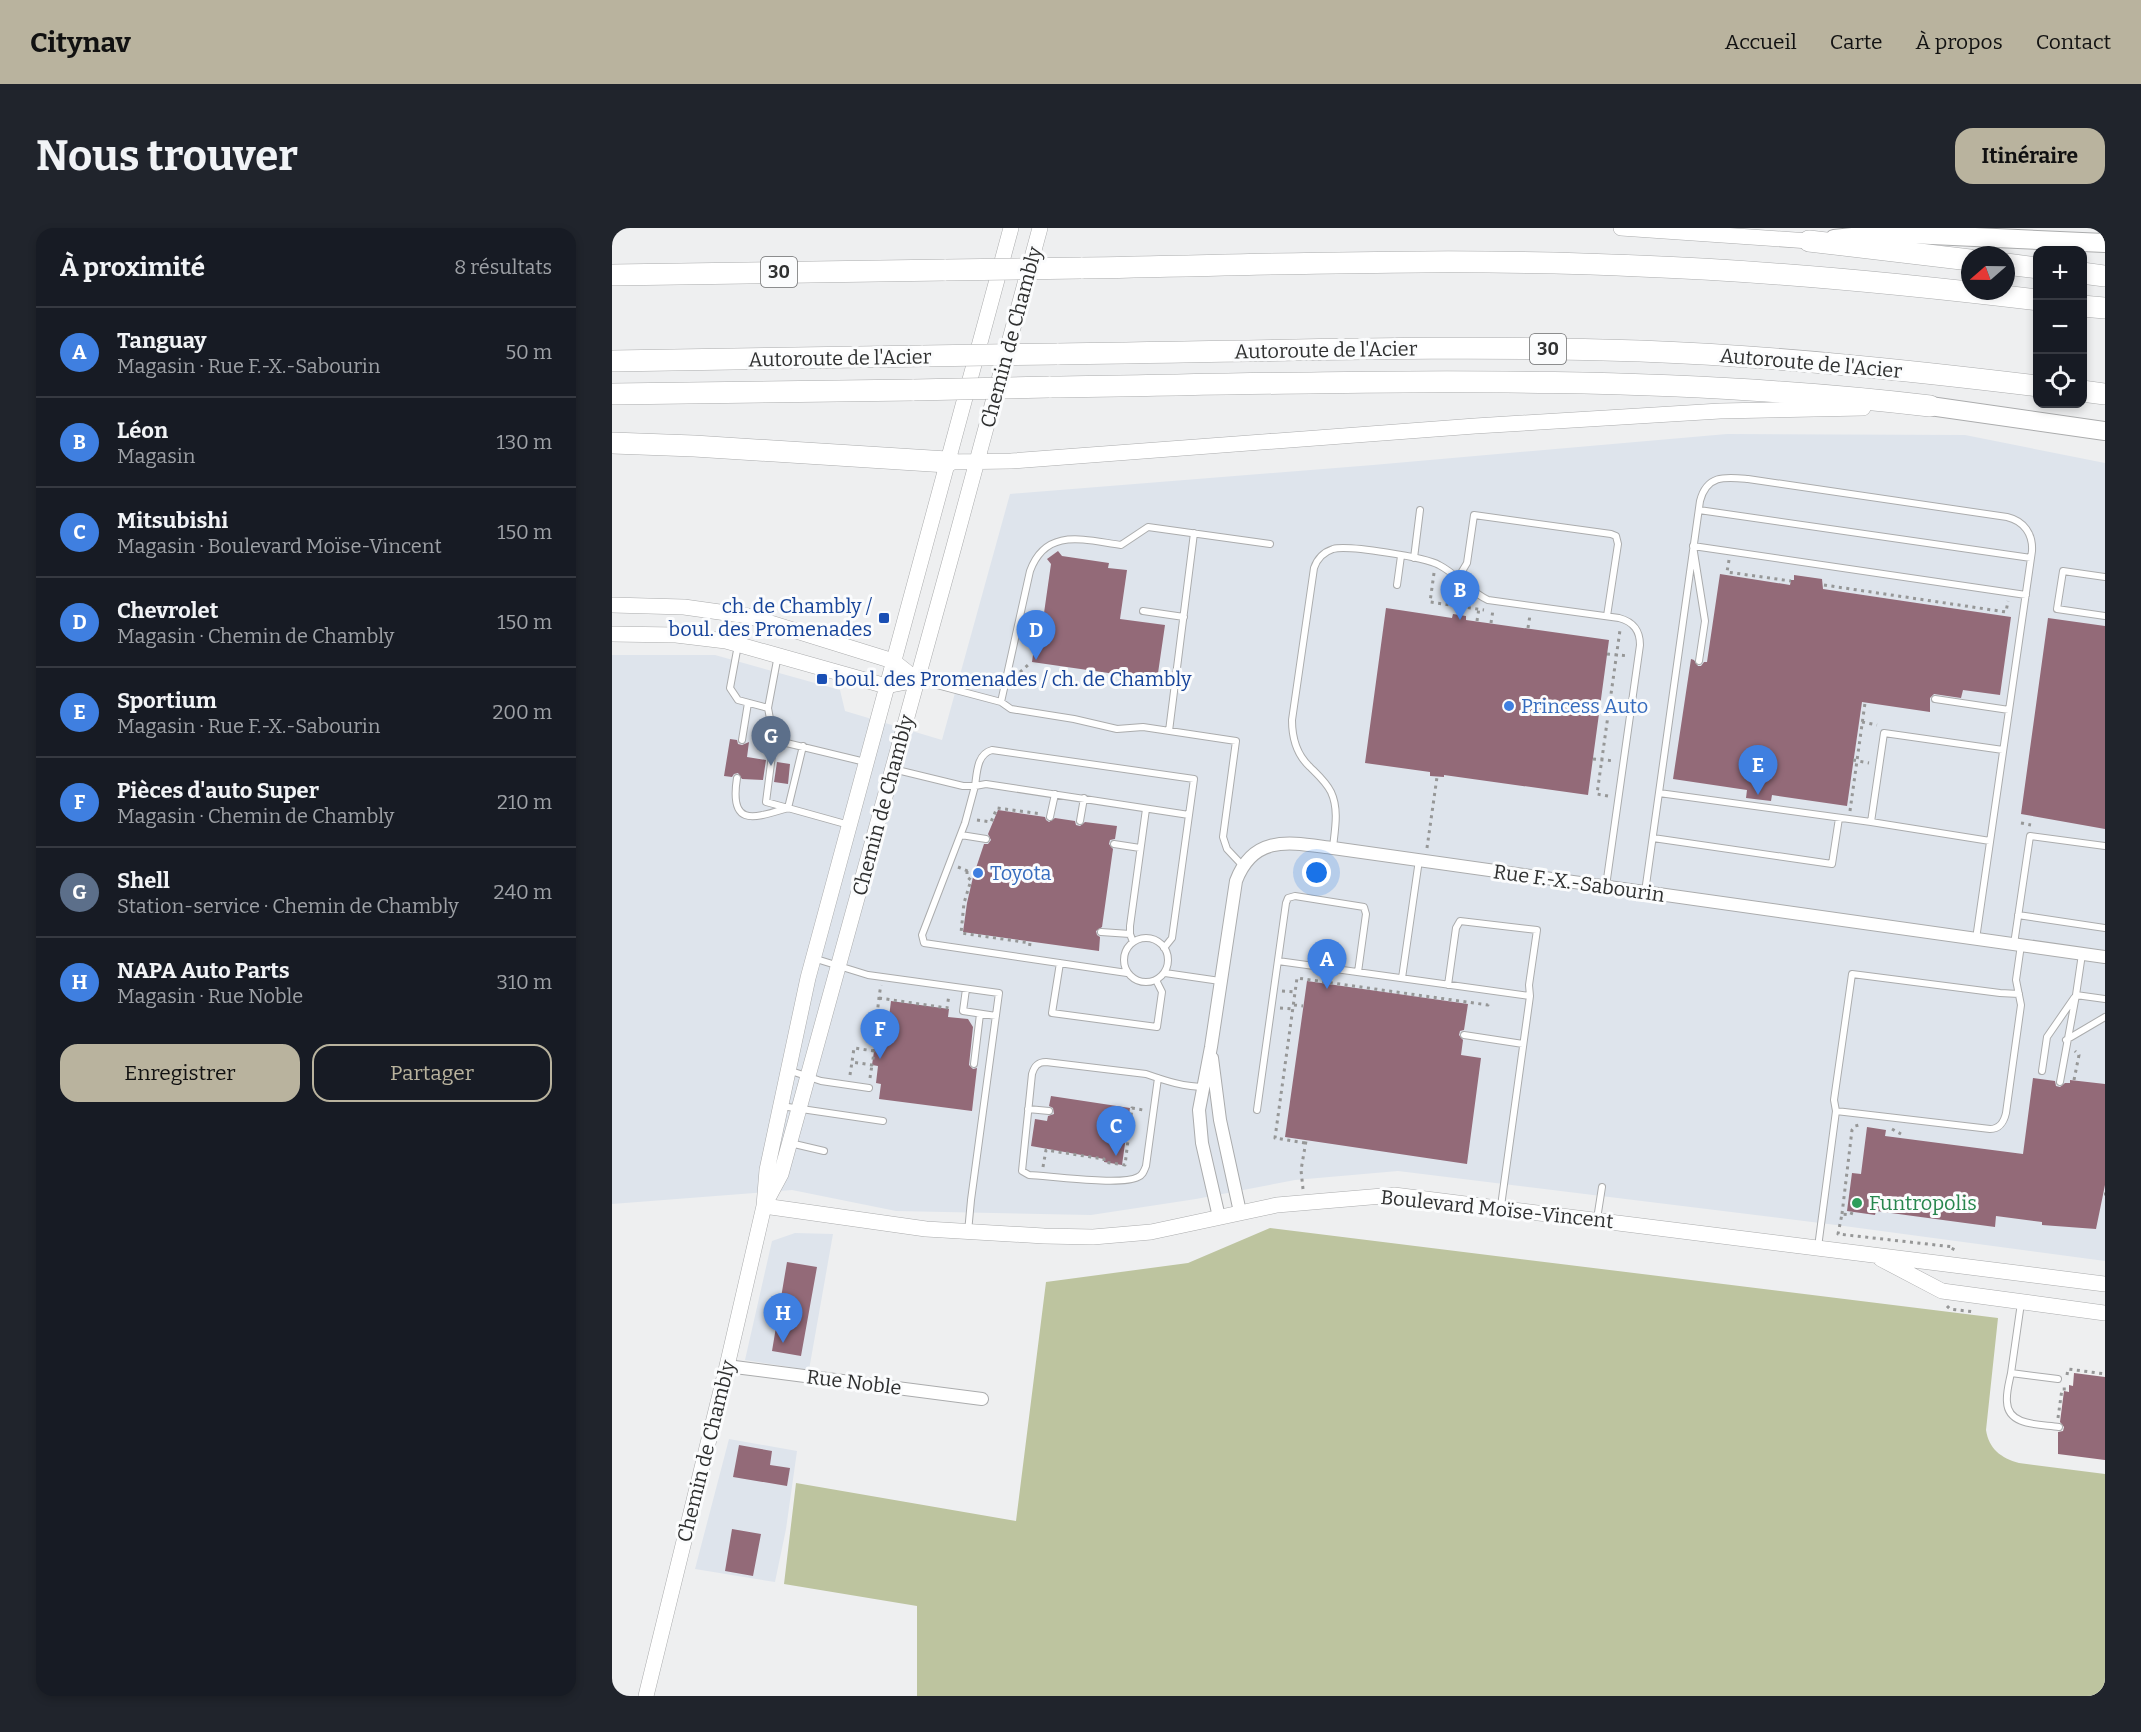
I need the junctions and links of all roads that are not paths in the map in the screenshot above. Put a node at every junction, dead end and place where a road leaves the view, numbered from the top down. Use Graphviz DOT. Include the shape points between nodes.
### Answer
graph roads {
  1 [pos="1011,228"];
  2 [pos="1040,228"];
  3 [pos="1621,228"];
  4 [pos="1809,242"];
  5 [pos="2105,243"];
  6 [pos="1961,259"];
  7 [pos="2015,265"];
  8 [pos="2033,267"];
  9 [pos="2087,274"];
  10 [pos="612,275"];
  11 [pos="2105,276"];
  12 [pos="2033,300"];
  13 [pos="2087,306"];
  14 [pos="2105,308"];
  15 [pos="612,361"];
  16 [pos="2033,386"];
  17 [pos="2087,392"];
  18 [pos="612,394"];
  19 [pos="2105,394"];
  20 [pos="1930,406"];
  21 [pos="2105,431"];
  22 [pos="612,443"];
  23 [pos="947,462"];
  24 [pos="977,462"];
  25 [pos="1420,510"];
  26 [pos="1699,510"];
  27 [pos="1194,533"];
  28 [pos="1270,544"];
  29 [pos="1694,546"];
  30 [pos="1401,556"];
  31 [pos="1414,558"];
  32 [pos="2031,558"];
  33 [pos="2105,577"];
  34 [pos="1458,578"];
  35 [pos="1397,585"];
  36 [pos="2026,595"];
  37 [pos="612,605"];
  38 [pos="1143,611"];
  39 [pos="1607,616"];
  40 [pos="2105,616"];
  41 [pos="1184,617"];
  42 [pos="1018,629"];
  43 [pos="1041,632"];
  44 [pos="612,634"];
  45 [pos="738,644"];
  46 [pos="778,655"];
  47 [pos="893,661"];
  48 [pos="1700,661"];
  49 [pos="917,680"];
  50 [pos="886,686"];
  51 [pos="1935,699"];
  52 [pos="1001,702"];
  53 [pos="748,703"];
  54 [pos="768,708"];
  55 [pos="2009,710"];
  56 [pos="1169,731"];
  57 [pos="742,740"];
  58 [pos="774,740"];
  59 [pos="803,746"];
  60 [pos="2003,750"];
  61 [pos="865,762"];
  62 [pos="893,769"];
  63 [pos="737,778"];
  64 [pos="975,786"];
  65 [pos="1659,793"];
  66 [pos="1054,794"];
  67 [pos="1084,798"];
  68 [pos="788,808"];
  69 [pos="1146,809"];
  70 [pos="1189,815"];
  71 [pos="1050,817"];
  72 [pos="1839,818"];
  73 [pos="1080,821"];
  74 [pos="1871,822"];
  75 [pos="849,825"];
  76 [pos="961,835"];
  77 [pos="1653,838"];
  78 [pos="986,839"];
  79 [pos="1990,842"];
  80 [pos="1114,844"];
  81 [pos="2105,846"];
  82 [pos="1140,848"];
  83 [pos="1333,848"];
  84 [pos="1419,860"];
  85 [pos="1244,866"];
  86 [pos="1606,887"];
  87 [pos="1645,892"];
  88 [pos="2018,915"];
  89 [pos="2105,928"];
  90 [pos="1101,932"];
  91 [pos="1130,934"];
  92 [pos="1976,939"];
  93 [pos="1133,942"];
  94 [pos="2017,945"];
  95 [pos="1164,948"];
  96 [pos="2082,954"];
  97 [pos="2105,957"];
  98 [pos="813,958"];
  99 [pos="1278,961"];
  100 [pos="1059,963"];
  101 [pos="839,967"];
  102 [pos="1358,972"];
  103 [pos="1127,973"];
  104 [pos="1165,973"];
  105 [pos="1402,978"];
  106 [pos="1156,980"];
  107 [pos="1221,981"];
  108 [pos="1448,985"];
  109 [pos="966,988"];
  110 [pos="2019,994"];
  111 [pos="2076,994"];
  112 [pos="1530,996"];
  113 [pos="2105,999"];
  114 [pos="980,1014"];
  115 [pos="996,1016"];
  116 [pos="2105,1017"];
  117 [pos="1464,1035"];
  118 [pos="2066,1040"];
  119 [pos="1523,1044"];
  120 [pos="1211,1047"];
  121 [pos="974,1064"];
  122 [pos="788,1070"];
  123 [pos="2042,1071"];
  124 [pos="808,1076"];
  125 [pos="1158,1078"];
  126 [pos="2060,1082"];
  127 [pos="1202,1087"];
  128 [pos="1215,1087"];
  129 [pos="869,1088"];
  130 [pos="780,1106"];
  131 [pos="1028,1108"];
  132 [pos="799,1110"];
  133 [pos="1257,1110"];
  134 [pos="1049,1111"];
  135 [pos="1836,1111"];
  136 [pos="883,1121"];
  137 [pos="773,1138"];
  138 [pos="789,1143"];
  139 [pos="825,1150"];
  140 [pos="1602,1187"];
  141 [pos="764,1206"];
  142 [pos="1501,1206"];
  143 [pos="1240,1212"];
  144 [pos="1219,1216"];
  145 [pos="1597,1219"];
  146 [pos="968,1232"];
  147 [pos="1817,1247"];
  148 [pos="1873,1255"];
  149 [pos="2105,1284"];
  150 [pos="2021,1302"];
  151 [pos="2105,1313"];
  152 [pos="727,1366"];
  153 [pos="2011,1373"];
  154 [pos="2058,1379"];
  155 [pos="982,1399"];
  156 [pos="2059,1427"];
  157 [pos="646,1696"];
  1 -- 23 [label="street, Chemin de Chambly"];
  2 -- 24 [label="street, Chemin de Chambly"];
  3 -- 4 [label="street"];
  4 -- 5 [label="main road" via="1888,233"];
  4 -- 6 [label="highway"];
  7 -- 8 [label="highway"];
  9 -- 11 [label="highway"];
  10 -- 12 [label="highway, 30, bridge" via="1421,263 1638,266 1823,277"];
  13 -- 14 [label="highway"];
  15 -- 16 [label="highway, Autoroute de l'Acier / 30, bridge" via="1435,348 1639,351 1811,361"];
  17 -- 19 [label="highway"];
  18 -- 20 [label="highway, bridge" via="1545,381 1793,392"];
  20 -- 21 [label="main road"];
  20 -- 24 [label="street" via="1674,413"];
  22 -- 23 [label="highway"];
  23 -- 24 [label="street"];
  23 -- 47 [label="street, Chemin de Chambly"];
  24 -- 49 [label="street, Chemin de Chambly"];
  25 -- 31 [label="lane"];
  26 -- 29 [label="lane"];
  26 -- 32 [label="lane"];
  26 -- 32 [label="lane" via="1703,492 1713,481 1727,477 1748,479 2012,518 2028,531"];
  27 -- 28 [label="lane"];
  27 -- 41 [label="lane"];
  27 -- 42 [label="lane" via="1148,527 1121,546 1072,539 1053,542 1031,566"];
  29 -- 36 [label="lane"];
  29 -- 48 [label="lane" via="1705,621"];
  29 -- 65 [label="lane"];
  30 -- 31 [label="lane"];
  30 -- 35 [label="lane"];
  30 -- 83 [label="lane" via="1337,549 1324,554 1314,568 1292,725 1301,755 1333,797"];
  31 -- 34 [label="lane" via="1435,563"];
  32 -- 36 [label="lane"];
  33 -- 40 [label="lane" via="2063,571 2057,609"];
  34 -- 39 [label="lane" via="1488,600"];
  34 -- 39 [label="lane" via="1467,563 1474,515 1611,534 1618,541"];
  36 -- 55 [label="lane"];
  37 -- 47 [label="street" via="684,606 740,615"];
  38 -- 41 [label="lane"];
  39 -- 86 [label="lane" via="1631,623 1640,641"];
  41 -- 56 [label="lane"];
  42 -- 43 [label="lane"];
  42 -- 52 [label="lane"];
  44 -- 45 [label="street" via="676,635"];
  45 -- 46 [label="street"];
  45 -- 53 [label="lane" via="730,688 738,700"];
  46 -- 50 [label="street"];
  46 -- 54 [label="lane"];
  47 -- 49 [label="street"];
  47 -- 50 [label="street, Chemin de Chambly"];
  49 -- 50 [label="street"];
  49 -- 52 [label="lane"];
  49 -- 62 [label="street, Chemin de Chambly"];
  50 -- 61 [label="street, Chemin de Chambly"];
  51 -- 55 [label="lane"];
  52 -- 56 [label="lane" via="1011,709 1117,729"];
  53 -- 54 [label="lane"];
  53 -- 57 [label="lane"];
  54 -- 58 [label="lane"];
  55 -- 60 [label="lane"];
  56 -- 85 [label="lane" via="1236,741 1222,837 1227,849"];
  58 -- 59 [label="lane"];
  58 -- 68 [label="lane" via="766,802"];
  59 -- 61 [label="lane"];
  59 -- 68 [label="lane"];
  60 -- 74 [label="lane" via="1884,733"];
  60 -- 79 [label="lane"];
  61 -- 75 [label="street, Chemin de Chambly"];
  62 -- 64 [label="lane"];
  62 -- 101 [label="street, Chemin de Chambly"];
  63 -- 68 [label="lane" via="736,800 740,811 748,817"];
  64 -- 66 [label="lane" via="986,784"];
  64 -- 70 [label="lane" via="981,758 992,750 1194,780"];
  64 -- 76 [label="lane"];
  65 -- 72 [label="lane"];
  65 -- 77 [label="lane"];
  66 -- 67 [label="lane"];
  66 -- 71 [label="lane"];
  67 -- 69 [label="lane"];
  67 -- 73 [label="lane"];
  68 -- 75 [label="lane"];
  69 -- 70 [label="lane"];
  69 -- 82 [label="lane"];
  70 -- 95 [label="lane" via="1172,938"];
  72 -- 74 [label="lane"];
  72 -- 77 [label="lane" via="1832,864"];
  74 -- 79 [label="lane"];
  75 -- 98 [label="street, Chemin de Chambly"];
  76 -- 78 [label="lane"];
  76 -- 100 [label="lane" via="922,941"];
  77 -- 87 [label="lane"];
  79 -- 92 [label="lane"];
  80 -- 82 [label="lane"];
  81 -- 88 [label="lane" via="2030,836"];
  82 -- 91 [label="lane"];
  83 -- 84 [label="street, Rue F.-X.-Sabourin"];
  83 -- 85 [label="street, Rue F.-X.-Sabourin" via="1274,844 1256,853"];
  84 -- 86 [label="street, Rue F.-X.-Sabourin"];
  84 -- 105 [label="lane"];
  85 -- 107 [label="street" via="1235,888"];
  86 -- 87 [label="street, Rue F.-X.-Sabourin"];
  87 -- 92 [label="street, Rue F.-X.-Sabourin"];
  88 -- 89 [label="lane"];
  88 -- 94 [label="lane"];
  90 -- 91 [label="lane"];
  91 -- 93 [label="lane"];
  92 -- 94 [label="street, Rue F.-X.-Sabourin"];
  93 -- 95 [label="lane" via="1152,939"];
  93 -- 103 [label="lane" via="1124,958"];
  94 -- 96 [label="street, Rue F.-X.-Sabourin"];
  94 -- 110 [label="lane"];
  95 -- 104 [label="lane" via="1168,959"];
  96 -- 97 [label="street, Rue F.-X.-Sabourin"];
  96 -- 111 [label="lane"];
  98 -- 101 [label="lane"];
  98 -- 122 [label="street, Chemin de Chambly"];
  99 -- 102 [label="lane"];
  99 -- 102 [label="lane" via="1287,900 1293,896 1306,897 1365,909"];
  99 -- 133 [label="lane"];
  100 -- 103 [label="lane"];
  100 -- 106 [label="lane" via="1052,1013 1158,1027 1162,992"];
  101 -- 109 [label="lane" via="868,975"];
  101 -- 124 [label="street, Chemin de Chambly"];
  102 -- 105 [label="lane"];
  103 -- 106 [label="lane" via="1143,982"];
  104 -- 106 [label="lane"];
  104 -- 107 [label="lane"];
  105 -- 108 [label="lane"];
  107 -- 120 [label="street"];
  108 -- 112 [label="lane"];
  108 -- 112 [label="lane" via="1455,928 1460,921 1537,930"];
  109 -- 114 [label="lane" via="963,1011"];
  109 -- 115 [label="lane" via="999,993"];
  110 -- 135 [label="lane" via="2021,1005 2005,1119 1999,1127 1990,1130"];
  110 -- 135 [label="lane" via="1852,974 1834,1100"];
  111 -- 113 [label="lane"];
  111 -- 118 [label="lane"];
  111 -- 123 [label="lane" via="2047,1038"];
  112 -- 119 [label="lane"];
  114 -- 115 [label="lane"];
  114 -- 121 [label="lane"];
  115 -- 146 [label="lane"];
  116 -- 118 [label="lane"];
  117 -- 119 [label="lane"];
  118 -- 126 [label="lane"];
  119 -- 142 [label="lane"];
  120 -- 127 [label="street"];
  120 -- 128 [label="street"];
  122 -- 124 [label="lane"];
  122 -- 130 [label="street, Chemin de Chambly"];
  124 -- 129 [label="lane"];
  124 -- 132 [label="street, Chemin de Chambly"];
  125 -- 127 [label="lane"];
  125 -- 131 [label="lane" via="1043,1062 1033,1069"];
  125 -- 131 [label="lane" via="1146,1166 1142,1175 1134,1179 1023,1173"];
  127 -- 128 [label="lane"];
  127 -- 144 [label="street" via="1200,1134"];
  128 -- 143 [label="street"];
  130 -- 132 [label="lane"];
  130 -- 137 [label="street, Chemin de Chambly"];
  131 -- 134 [label="lane"];
  132 -- 136 [label="lane"];
  132 -- 138 [label="street, Chemin de Chambly"];
  135 -- 147 [label="lane"];
  137 -- 138 [label="lane"];
  137 -- 141 [label="street, Chemin de Chambly"];
  138 -- 139 [label="lane"];
  138 -- 141 [label="street, Chemin de Chambly" via="781,1174"];
  140 -- 145 [label="lane"];
  141 -- 146 [label="street, Boulevard Moïse-Vincent"];
  141 -- 152 [label="street, Chemin de Chambly"];
  142 -- 143 [label="street, Boulevard Moïse-Vincent" via="1394,1195 1292,1203"];
  142 -- 145 [label="street, Boulevard Moïse-Vincent"];
  143 -- 144 [label="street, Boulevard Moïse-Vincent"];
  144 -- 146 [label="street, Boulevard Moïse-Vincent" via="1113,1236"];
  145 -- 147 [label="street, Boulevard Moïse-Vincent"];
  147 -- 148 [label="street, Boulevard Moïse-Vincent"];
  148 -- 149 [label="street, Boulevard Moïse-Vincent"];
  148 -- 150 [label="street, Boulevard Moïse-Vincent" via="1942,1291"];
  150 -- 151 [label="street, Boulevard Moïse-Vincent"];
  150 -- 153 [label="lane"];
  152 -- 155 [label="street, Rue Noble"];
  152 -- 157 [label="street, Chemin de Chambly"];
  153 -- 154 [label="lane"];
  153 -- 156 [label="lane" via="2007,1403 2010,1413 2021,1421"];
}
